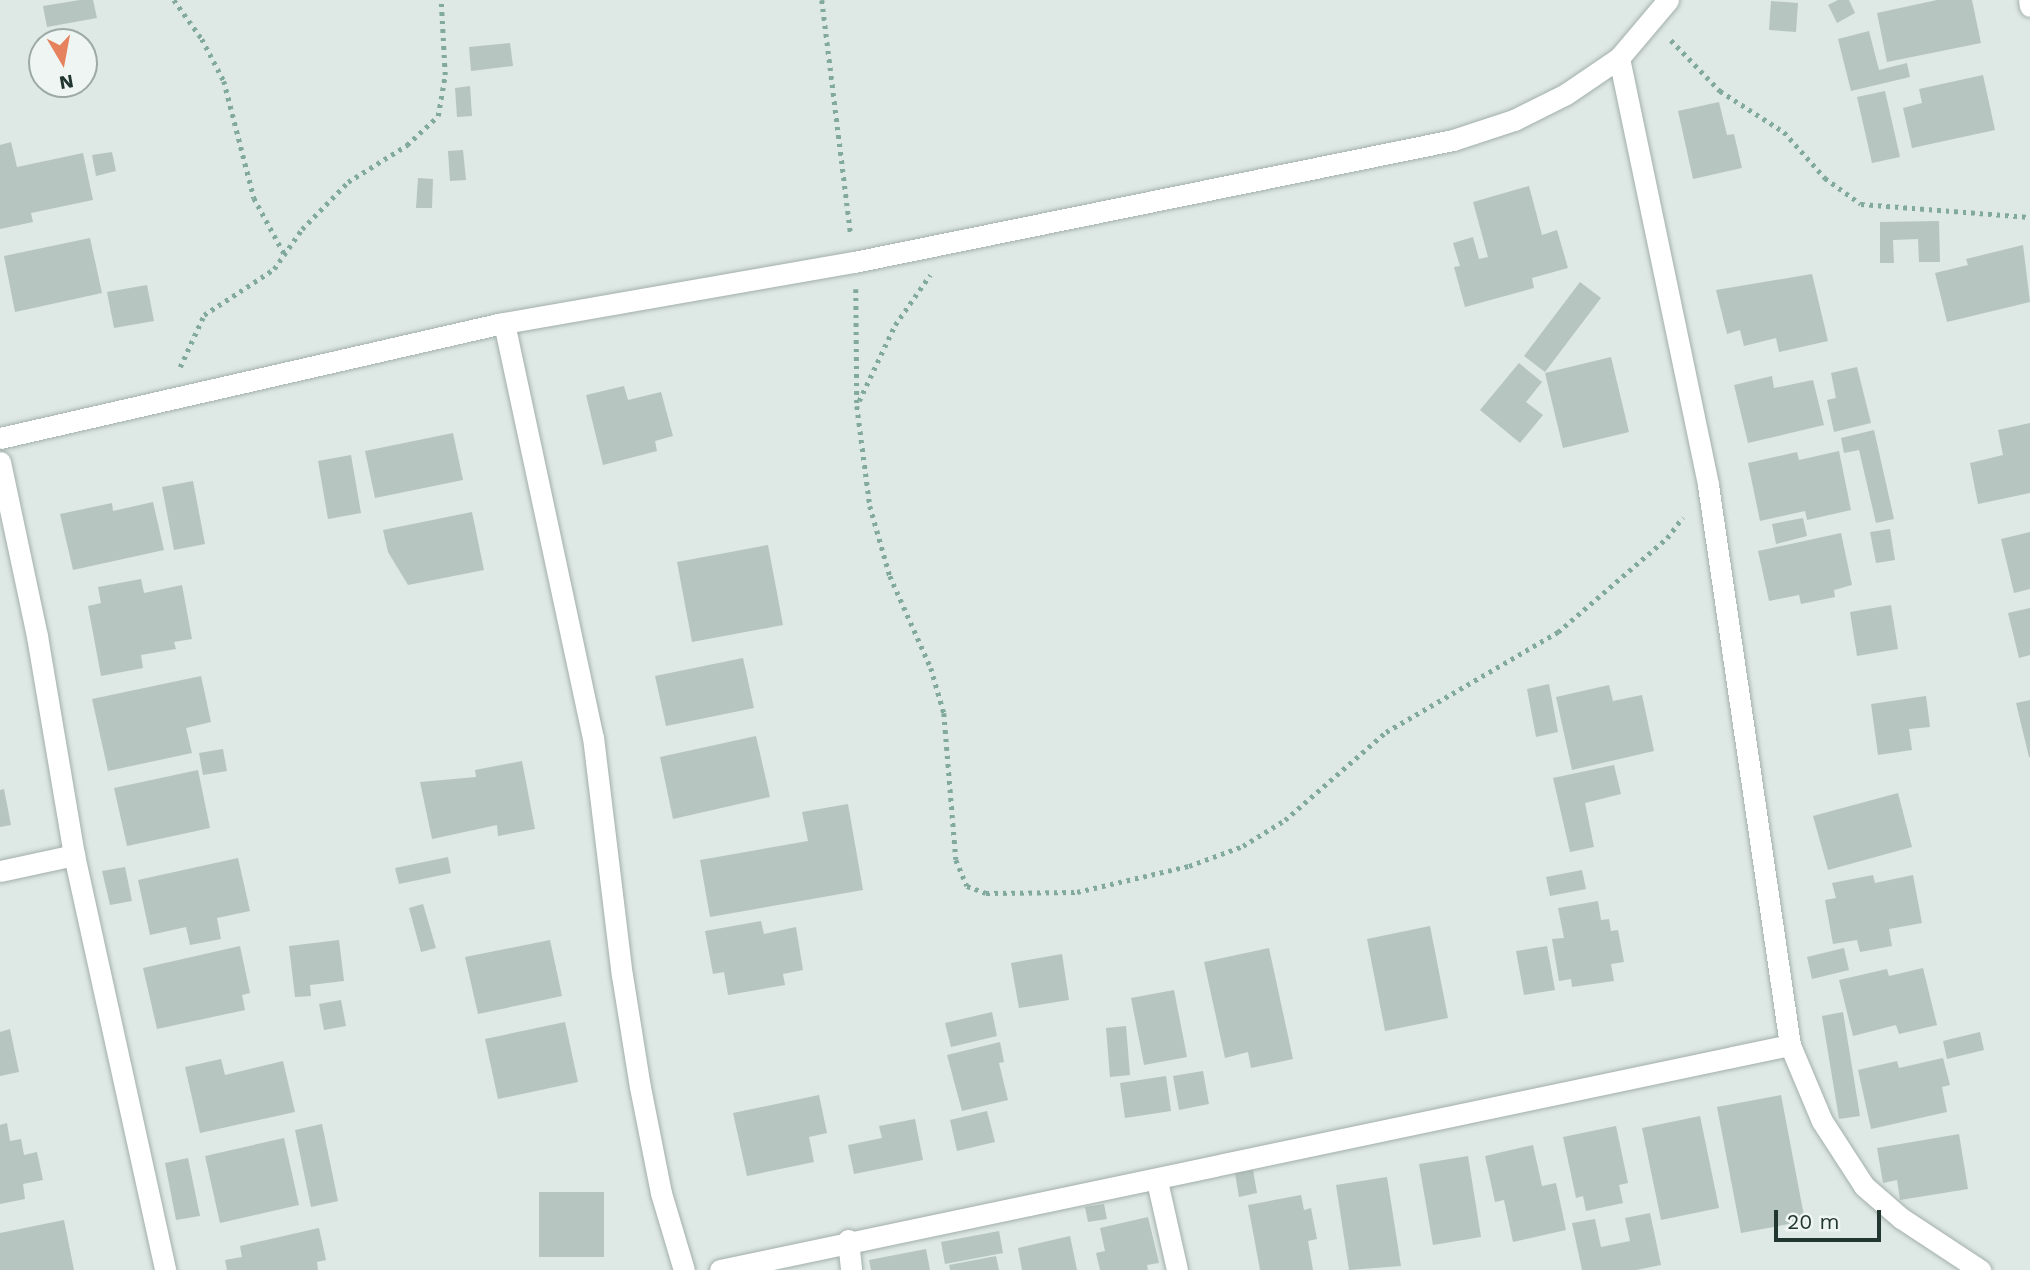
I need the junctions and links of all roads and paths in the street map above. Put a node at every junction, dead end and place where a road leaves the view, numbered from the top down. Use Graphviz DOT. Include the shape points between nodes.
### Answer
graph roads {
  1 [pos="174,0"];
  2 [pos="440,0"];
  3 [pos="822,0"];
  4 [pos="1668,0"];
  5 [pos="2029,0"];
  6 [pos="2030,6"];
  7 [pos="1653,22"];
  8 [pos="1619,58"];
  9 [pos="2030,217"];
  10 [pos="955,240"];
  11 [pos="285,255"];
  12 [pos="854,262"];
  13 [pos="504,323"];
  14 [pos="168,399"];
  15 [pos="857,405"];
  16 [pos="0,438"];
  17 [pos="0,462"];
  18 [pos="1708,485"];
  19 [pos="74,855"];
  20 [pos="0,871"];
  21 [pos="1790,1045"];
  22 [pos="1157,1181"];
  23 [pos="848,1240"];
  24 [pos="165,1270"];
  25 [pos="684,1270"];
  26 [pos="720,1270"];
  27 [pos="851,1270"];
  28 [pos="1177,1270"];
  29 [pos="1980,1270"];
  1 -- 11 [label="path" via="224,81 254,198"];
  2 -- 11 [label="path" via="445,75 438,116 407,145 348,182 302,229"];
  3 -- 12 [label="path"];
  4 -- 7 [label="street"];
  5 -- 6 [label="street"];
  7 -- 8 [label="street"];
  7 -- 9 [label="path" via="1720,91 1784,132 1825,178 1861,204"];
  8 -- 10 [label="street" via="1524,114 1453,140"];
  8 -- 18 [label="street"];
  10 -- 12 [label="street"];
  10 -- 15 [label="path" via="895,325"];
  11 -- 14 [label="path" via="266,275 204,315"];
  12 -- 13 [label="street"];
  12 -- 15 [label="path"];
  13 -- 14 [label="street"];
  13 -- 25 [label="street" via="593,737 640,1087 660,1193"];
  14 -- 16 [label="street"];
  15 -- 18 [label="path" via="870,506 890,576 931,668 944,713 956,860 967,886 986,893 1077,892 1189,866 1243,846 1285,820 1387,732 1558,632 1667,538"];
  17 -- 19 [label="street" via="37,636"];
  18 -- 21 [label="street"];
  19 -- 20 [label="street"];
  19 -- 24 [label="street"];
  21 -- 22 [label="street"];
  21 -- 29 [label="street" via="1822,1121 1864,1186 1901,1218"];
  22 -- 23 [label="street"];
  22 -- 28 [label="street"];
  23 -- 26 [label="street"];
  23 -- 27 [label="street"];
}
